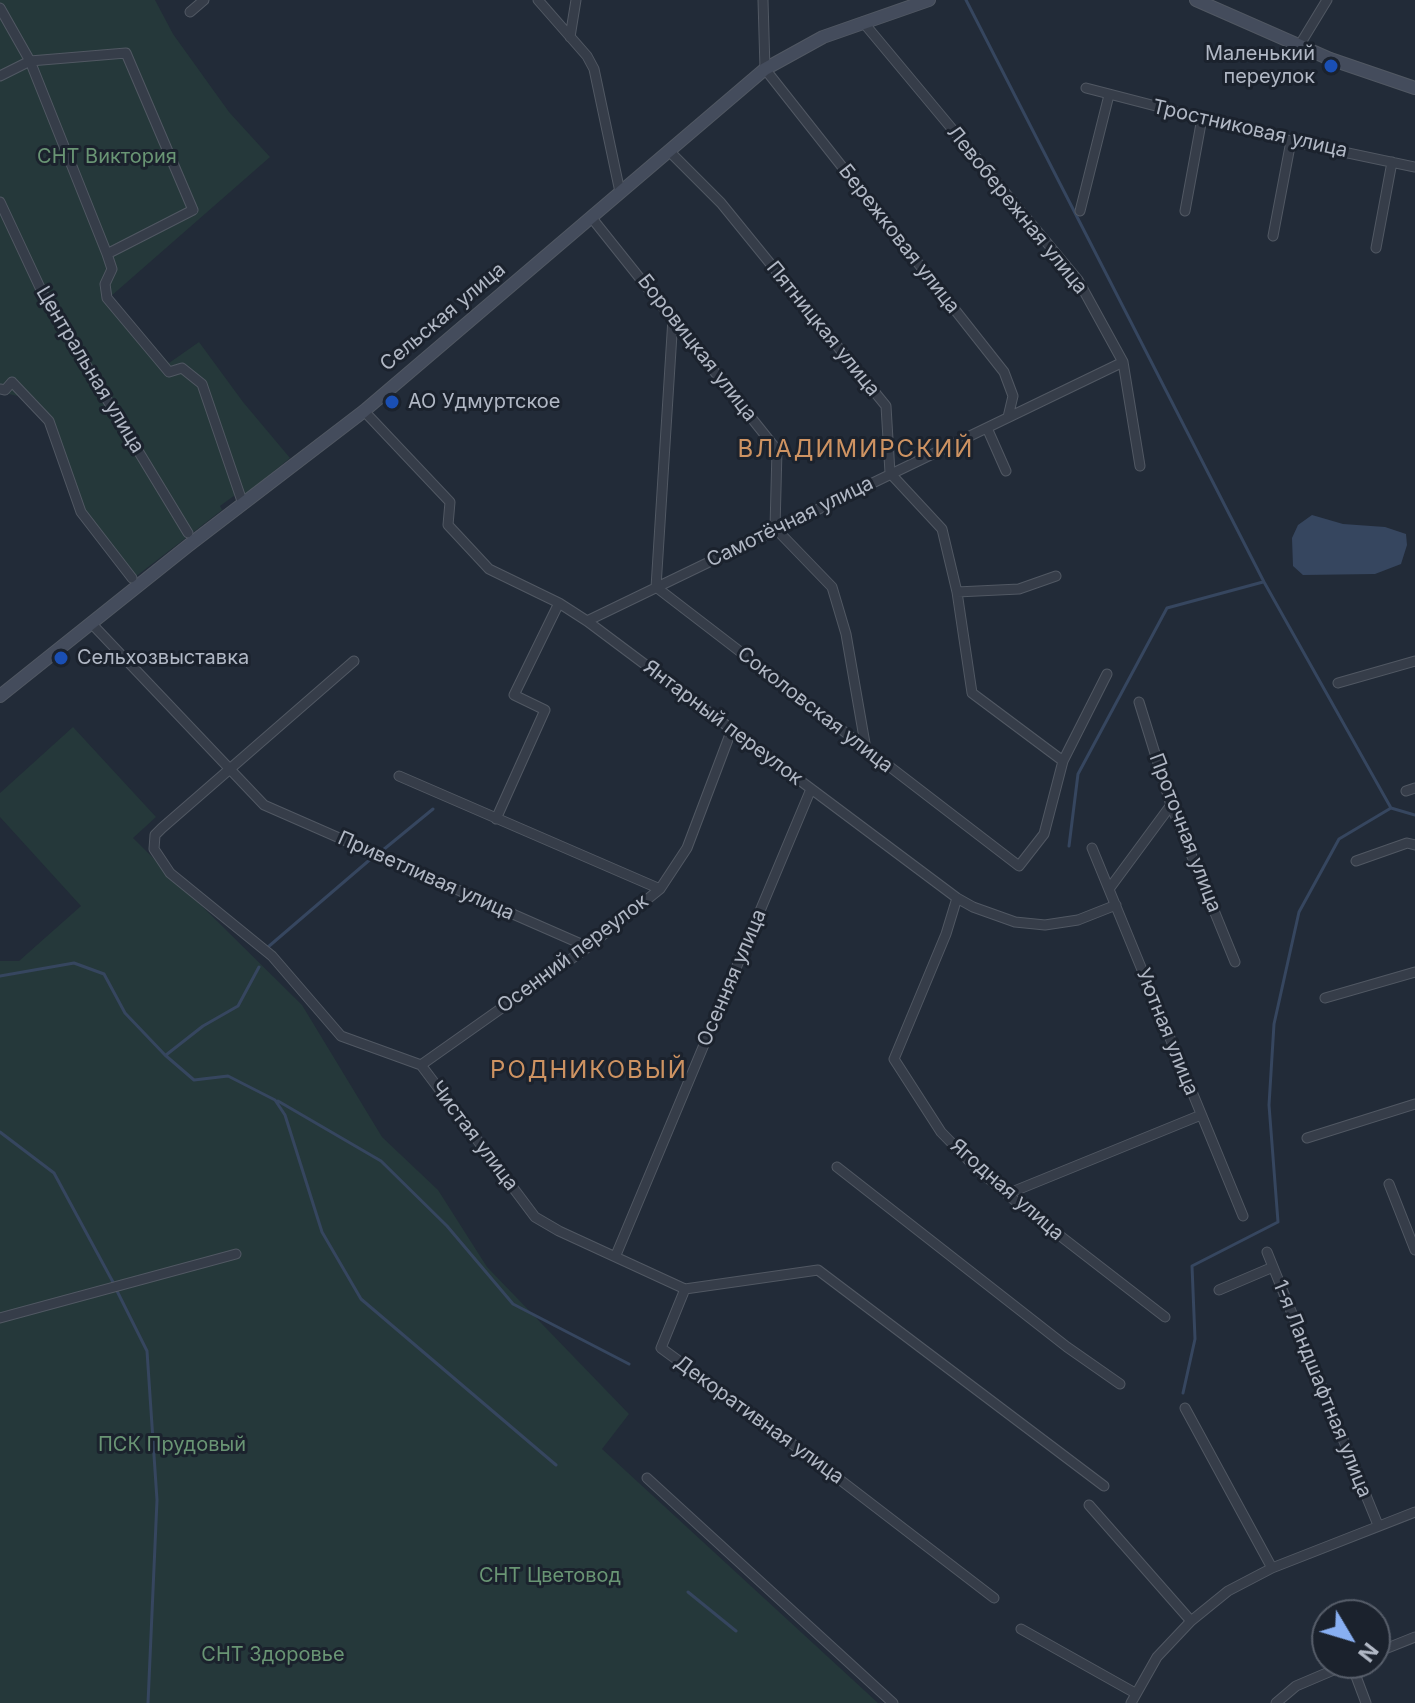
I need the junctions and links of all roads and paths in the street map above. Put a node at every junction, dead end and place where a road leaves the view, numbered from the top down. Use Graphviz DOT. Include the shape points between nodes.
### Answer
graph roads {
  1 [pos="204,0"];
  2 [pos="538,0"];
  3 [pos="576,0"];
  4 [pos="763,0"];
  5 [pos="929,0"];
  6 [pos="1196,0"];
  7 [pos="1327,0"];
  8 [pos="0,8"];
  9 [pos="190,12"];
  10 [pos="863,22"];
  11 [pos="570,37"];
  12 [pos="1299,46"];
  13 [pos="30,61"];
  14 [pos="765,69"];
  15 [pos="0,76"];
  16 [pos="1086,88"];
  17 [pos="1415,88"];
  18 [pos="1109,95"];
  19 [pos="1202,118"];
  20 [pos="1291,141"];
  21 [pos="669,151"];
  22 [pos="1392,162"];
  23 [pos="1415,167"];
  24 [pos="620,192"];
  25 [pos="0,202"];
  26 [pos="1080,211"];
  27 [pos="1185,211"];
  28 [pos="591,217"];
  29 [pos="1273,236"];
  30 [pos="1376,248"];
  31 [pos="107,254"];
  32 [pos="673,318"];
  33 [pos="1123,362"];
  34 [pos="0,389"];
  35 [pos="364,411"];
  36 [pos="1008,417"];
  37 [pos="987,428"];
  38 [pos="1140,466"];
  39 [pos="1006,471"];
  40 [pos="890,473"];
  41 [pos="243,504"];
  42 [pos="775,528"];
  43 [pos="188,533"];
  44 [pos="1056,576"];
  45 [pos="132,578"];
  46 [pos="656,587"];
  47 [pos="957,592"];
  48 [pos="559,603"];
  49 [pos="587,621"];
  50 [pos="92,624"];
  51 [pos="354,661"];
  52 [pos="1415,661"];
  53 [pos="1107,674"];
  54 [pos="1338,683"];
  55 [pos="0,696"];
  56 [pos="1139,702"];
  57 [pos="732,729"];
  58 [pos="866,749"];
  59 [pos="1063,761"];
  60 [pos="229,770"];
  61 [pos="399,776"];
  62 [pos="811,789"];
  63 [pos="1171,805"];
  64 [pos="496,819"];
  65 [pos="1415,845"];
  66 [pos="1092,848"];
  67 [pos="1356,861"];
  68 [pos="660,889"];
  69 [pos="1109,889"];
  70 [pos="957,898"];
  71 [pos="1116,905"];
  72 [pos="588,947"];
  73 [pos="1235,962"];
  74 [pos="1415,972"];
  75 [pos="1325,998"];
  76 [pos="421,1065"];
  77 [pos="1415,1104"];
  78 [pos="1201,1115"];
  79 [pos="1307,1138"];
  80 [pos="837,1167"];
  81 [pos="1389,1184"];
  82 [pos="1007,1194"];
  83 [pos="1243,1216"];
  84 [pos="1415,1250"];
  85 [pos="1267,1252"];
  86 [pos="236,1254"];
  87 [pos="616,1255"];
  88 [pos="1273,1267"];
  89 [pos="685,1289"];
  90 [pos="1219,1290"];
  91 [pos="1165,1317"];
  92 [pos="0,1318"];
  93 [pos="1120,1384"];
  94 [pos="1185,1408"];
  95 [pos="647,1478"];
  96 [pos="1104,1486"];
  97 [pos="1089,1505"];
  98 [pos="1415,1512"];
  99 [pos="1378,1525"];
  100 [pos="1272,1568"];
  101 [pos="994,1598"];
  102 [pos="1191,1621"];
  103 [pos="1021,1629"];
  104 [pos="1415,1637"];
  105 [pos="1391,1647"];
  106 [pos="1312,1679"];
  107 [pos="1356,1679"];
  108 [pos="1133,1698"];
  109 [pos="893,1703"];
  110 [pos="1276,1703"];
  111 [pos="1366,1703"];
  1 -- 9 [label="street"];
  2 -- 11 [label="street"];
  3 -- 11 [label="street"];
  4 -- 14 [label="street"];
  5 -- 10 [label="street, Сельская улица"];
  6 -- 12 [label="street"];
  7 -- 12 [label="street"];
  8 -- 13 [label="street"];
  10 -- 14 [label="street, Сельская улица"];
  10 -- 33 [label="street, Левобережная улица" via="1078,280"];
  11 -- 24 [label="street" via="587,56 598,81"];
  12 -- 17 [label="street"];
  13 -- 15 [label="street"];
  13 -- 31 [label="street"];
  13 -- 31 [label="street" via="126,53 193,210"];
  14 -- 21 [label="street, Сельская улица"];
  14 -- 36 [label="street, Бережковая улица" via="1004,372 1013,396"];
  16 -- 18 [label="street, Тростниковая улица"];
  18 -- 19 [label="street, Тростниковая улица"];
  18 -- 26 [label="street"];
  19 -- 20 [label="street, Тростниковая улица"];
  19 -- 27 [label="street"];
  20 -- 22 [label="street, Тростниковая улица"];
  20 -- 29 [label="street"];
  21 -- 24 [label="street, Сельская улица"];
  21 -- 40 [label="street, Пятницкая улица" via="721,203 886,406"];
  22 -- 23 [label="street, Тростниковая улица"];
  22 -- 30 [label="street"];
  24 -- 28 [label="street, Сельская улица"];
  25 -- 43 [label="street, Центральная улица" via="43,294"];
  28 -- 32 [label="street, Боровицкая улица"];
  28 -- 35 [label="street, Сельская улица"];
  31 -- 41 [label="street" via="112,269 105,284 107,298 169,372 182,368 202,384"];
  32 -- 42 [label="street, Боровицкая улица" via="777,450"];
  32 -- 46 [label="street"];
  33 -- 36 [label="street, Самотёчная улица"];
  33 -- 38 [label="street, Левобережная улица"];
  34 -- 45 [label="street" via="12,382 49,421 81,512"];
  35 -- 41 [label="street, Сельская улица"];
  35 -- 48 [label="street, Янтарный переулок" via="450,502 448,525 489,569"];
  36 -- 37 [label="street, Самотёчная улица"];
  37 -- 39 [label="street"];
  37 -- 40 [label="street, Самотёчная улица"];
  40 -- 42 [label="street, Самотёчная улица"];
  40 -- 47 [label="street" via="942,529"];
  41 -- 50 [label="street, Сельская улица"];
  42 -- 46 [label="street, Самотёчная улица"];
  42 -- 58 [label="street" via="832,587 846,634"];
  44 -- 47 [label="street" via="1019,589"];
  46 -- 49 [label="street, Самотёчная улица"];
  46 -- 58 [label="street, Соколовская улица"];
  47 -- 59 [label="street" via="972,693"];
  48 -- 49 [label="street, Янтарный переулок"];
  48 -- 64 [label="street" via="514,695 545,710"];
  49 -- 57 [label="street, Янтарный переулок"];
  50 -- 55 [label="street, Сельская улица"];
  50 -- 60 [label="street"];
  51 -- 60 [label="street"];
  52 -- 54 [label="street"];
  53 -- 59 [label="street, Соколовская улица"];
  56 -- 63 [label="street, Проточная улица"];
  57 -- 62 [label="street, Янтарный переулок"];
  57 -- 68 [label="street, Осенний переулок" via="687,848"];
  58 -- 59 [label="street, Соколовская улица" via="1019,866 1044,834"];
  60 -- 72 [label="street, Приветливая улица" via="264,805"];
  60 -- 76 [label="street, Чистая улица" via="155,835 154,849 170,873 272,956 341,1036"];
  61 -- 64 [label="street"];
  62 -- 70 [label="street, Янтарный переулок"];
  62 -- 87 [label="street, Осенняя улица"];
  63 -- 69 [label="street"];
  63 -- 73 [label="street, Проточная улица"];
  64 -- 68 [label="street"];
  65 -- 67 [label="street" via="1407,843"];
  66 -- 69 [label="street, Уютная улица"];
  68 -- 72 [label="street, Осенний переулок"];
  69 -- 71 [label="street, Уютная улица"];
  70 -- 71 [label="street, Янтарный переулок" via="1015,922 1045,925 1078,920"];
  70 -- 82 [label="street, Ягодная улица" via="894,1059 950,1143"];
  71 -- 78 [label="street, Уютная улица"];
  72 -- 76 [label="street, Осенний переулок"];
  74 -- 75 [label="street"];
  76 -- 87 [label="street, Чистая улица" via="535,1217"];
  77 -- 79 [label="street"];
  78 -- 82 [label="street"];
  78 -- 83 [label="street, Уютная улица"];
  80 -- 93 [label="street"];
  81 -- 84 [label="street"];
  82 -- 91 [label="street, Ягодная улица"];
  85 -- 88 [label="street, 1-я Ландшафтная улица"];
  86 -- 92 [label="street"];
  87 -- 89 [label="street, Чистая улица"];
  88 -- 90 [label="street"];
  88 -- 99 [label="street, 1-я Ландшафтная улица"];
  89 -- 96 [label="street" via="818,1270"];
  89 -- 101 [label="street, Декоративная улица" via="661,1348"];
  94 -- 100 [label="street"];
  95 -- 109 [label="street"];
  97 -- 102 [label="street"];
  98 -- 99 [label="street"];
  99 -- 100 [label="street"];
  100 -- 102 [label="street" via="1228,1591"];
  102 -- 108 [label="street" via="1157,1657"];
  103 -- 108 [label="street"];
  104 -- 105 [label="street"];
  106 -- 110 [label="street"];
  107 -- 111 [label="street"];
}
